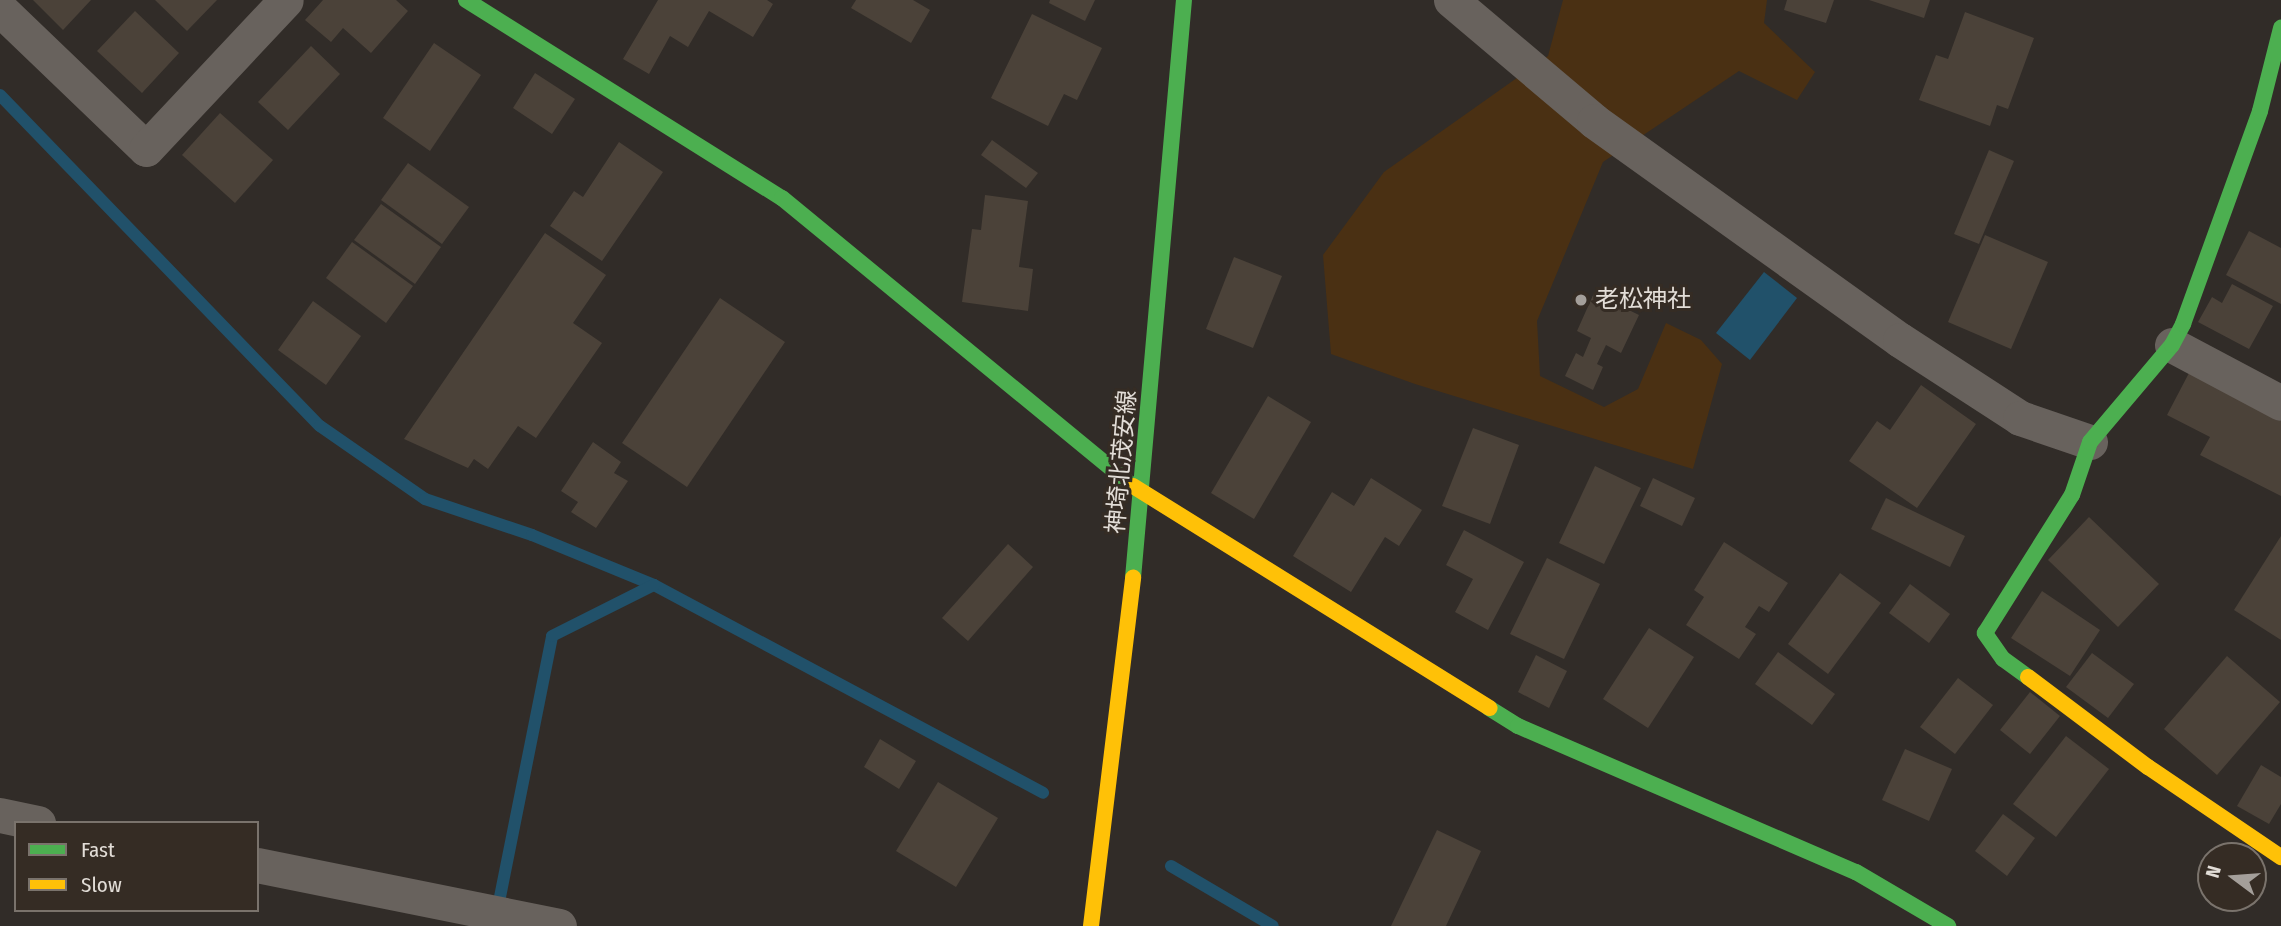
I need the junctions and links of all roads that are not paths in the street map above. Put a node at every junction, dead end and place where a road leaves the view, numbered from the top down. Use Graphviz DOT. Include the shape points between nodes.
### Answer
graph roads {
  1 [pos="286,0"];
  2 [pos="466,0"];
  3 [pos="1184,0"];
  4 [pos="1451,0"];
  5 [pos="0,9"];
  6 [pos="2281,28"];
  7 [pos="2172,345"];
  8 [pos="2281,403"];
  9 [pos="2090,442"];
  10 [pos="1143,494"];
  11 [pos="0,815"];
  12 [pos="28,821"];
  13 [pos="2281,857"];
  14 [pos="259,865"];
  15 [pos="559,926"];
  16 [pos="1091,926"];
  17 [pos="1948,926"];
  1 -- 5 [label="street" via="146,149"];
  2 -- 10 [label="street" via="782,198"];
  3 -- 10 [label="street, 神埼北茂安線"];
  4 -- 9 [label="street" via="1594,121 1900,340 2021,418"];
  6 -- 7 [label="street" via="2260,111"];
  7 -- 8 [label="street"];
  7 -- 9 [label="street"];
  9 -- 13 [label="street" via="2073,495 1985,633 2003,659 2148,767"];
  10 -- 16 [label="street, 神埼北茂安線"];
  10 -- 17 [label="street" via="1518,726 1856,872"];
  11 -- 12 [label="street"];
  14 -- 15 [label="street"];
}
